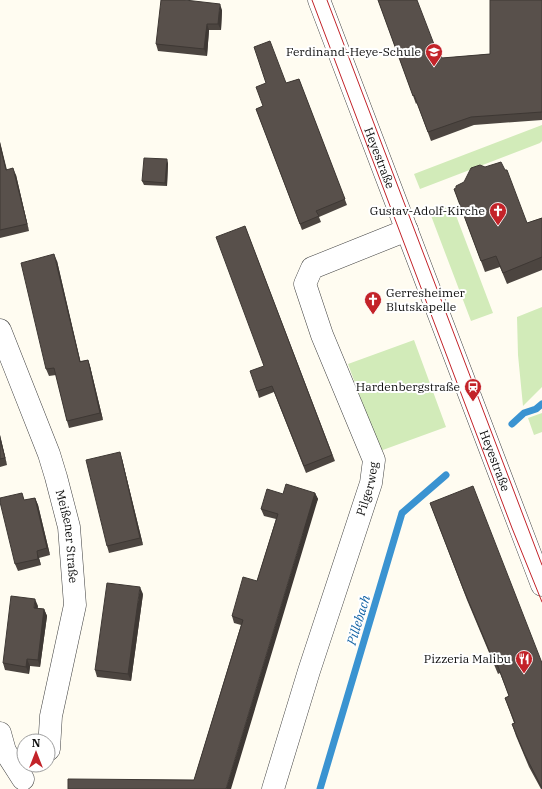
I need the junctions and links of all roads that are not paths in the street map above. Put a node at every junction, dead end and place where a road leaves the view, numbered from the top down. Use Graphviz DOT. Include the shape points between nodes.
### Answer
graph roads {
  1 [pos="319,0"];
  2 [pos="407,230"];
  3 [pos="0,330"];
  4 [pos="541,579"];
  5 [pos="0,733"];
  6 [pos="50,733"];
  7 [pos="26,778"];
  8 [pos="272,789"];
  1 -- 2 [label="street, Heyestraße"];
  2 -- 4 [label="street, Heyestraße"];
  2 -- 8 [label="street, Pilgerweg" via="312,268 305,284 322,335 374,460 371,483"];
  3 -- 6 [label="street, Meißener Straße" via="49,454 69,527 75,605 51,716"];
  5 -- 7 [label="street" via="5,751"];
}
